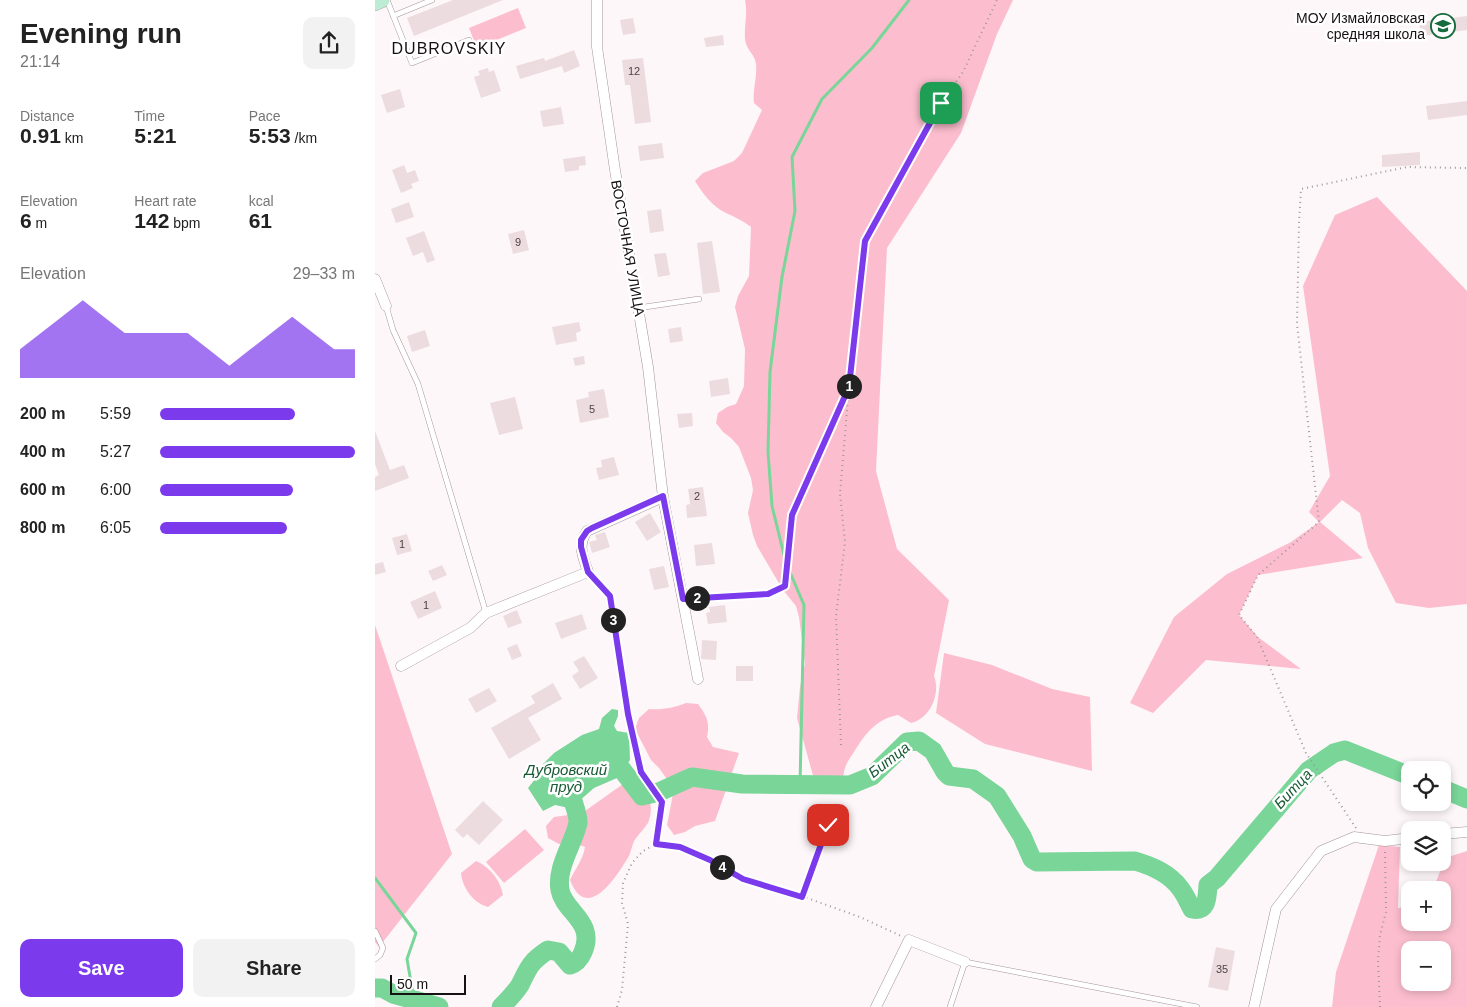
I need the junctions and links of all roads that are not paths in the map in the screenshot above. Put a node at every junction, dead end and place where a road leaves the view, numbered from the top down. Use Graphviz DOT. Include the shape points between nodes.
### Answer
graph roads {
  1 [pos="382,0"];
  2 [pos="387,0"];
  3 [pos="432,0"];
  4 [pos="597,0"];
  5 [pos="375,3"];
  6 [pos="393,16"];
  7 [pos="469,40"];
  8 [pos="375,280"];
  9 [pos="699,299"];
  10 [pos="386,306"];
  11 [pos="638,308"];
  12 [pos="663,496"];
  13 [pos="588,572"];
  14 [pos="486,613"];
  15 [pos="401,666"];
  16 [pos="698,679"];
  17 [pos="641,772"];
  18 [pos="1467,832"];
  19 [pos="1451,833"];
  20 [pos="1401,839"];
  21 [pos="375,931"];
  22 [pos="375,959"];
  23 [pos="965,962"];
  24 [pos="876,1007"];
  25 [pos="950,1007"];
  26 [pos="1197,1007"];
  27 [pos="1254,1007"];
  1 -- 5 [label="street"];
  2 -- 6 [label="lane"];
  3 -- 6 [label="lane"];
  4 -- 11 [label="street, ВОСТОЧНАЯ УЛИЦА" via="597,47"];
  6 -- 7 [label="lane" via="412,63"];
  8 -- 10 [label="street"];
  9 -- 11 [label="lane"];
  10 -- 14 [label="lane" via="393,330 418,384"];
  11 -- 12 [label="street, ВОСТОЧНАЯ УЛИЦА"];
  12 -- 13 [label="street" via="587,531 581,547"];
  12 -- 16 [label="street, ВОСТОЧНАЯ УЛИЦА"];
  13 -- 14 [label="street"];
  13 -- 17 [label="lane" via="610,596 628,714"];
  14 -- 15 [label="street" via="469,628"];
  18 -- 19 [label="street"];
  20 -- 27 [label="street" via="1385,841 1354,837 1321,851 1276,909"];
  21 -- 22 [label="lane" via="383,948"];
  23 -- 24 [label="street" via="909,940"];
  23 -- 25 [label="lane"];
  23 -- 26 [label="lane"];
}
